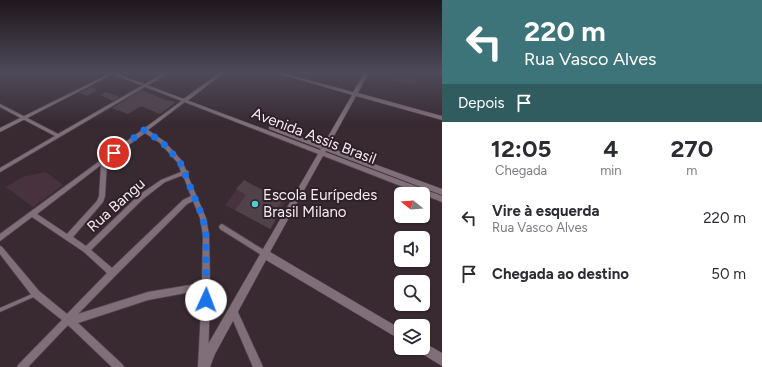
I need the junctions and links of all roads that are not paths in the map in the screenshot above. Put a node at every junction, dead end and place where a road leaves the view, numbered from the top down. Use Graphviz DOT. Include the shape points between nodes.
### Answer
graph roads {
  1 [pos="79,89"];
  2 [pos="138,89"];
  3 [pos="160,89"];
  4 [pos="200,89"];
  5 [pos="337,89"];
  6 [pos="358,89"];
  7 [pos="355,94"];
  8 [pos="186,99"];
  9 [pos="0,105"];
  10 [pos="24,118"];
  11 [pos="442,118"];
  12 [pos="0,130"];
  13 [pos="144,130"];
  14 [pos="58,136"];
  15 [pos="324,151"];
  16 [pos="104,161"];
  17 [pos="0,170"];
  18 [pos="186,172"];
  19 [pos="442,192"];
  20 [pos="195,197"];
  21 [pos="442,199"];
  22 [pos="32,214"];
  23 [pos="222,227"];
  24 [pos="0,238"];
  25 [pos="68,238"];
  26 [pos="86,250"];
  27 [pos="1,251"];
  28 [pos="265,254"];
  29 [pos="112,273"];
  30 [pos="206,286"];
  31 [pos="36,294"];
  32 [pos="0,310"];
  33 [pos="233,311"];
  34 [pos="69,320"];
  35 [pos="394,331"];
  36 [pos="430,353"];
  37 [pos="442,360"];
  38 [pos="22,367"];
  39 [pos="119,367"];
  40 [pos="203,367"];
  41 [pos="258,367"];
  1 -- 10 [label="street"];
  2 -- 14 [label="street"];
  3 -- 8 [label="street, Avenida Assis Brasil"];
  4 -- 8 [label="street"];
  5 -- 7 [label="street"];
  6 -- 7 [label="street"];
  7 -- 11 [label="street"];
  7 -- 15 [label="street"];
  8 -- 13 [label="street"];
  8 -- 15 [label="street, Avenida Assis Brasil"];
  9 -- 10 [label="street"];
  10 -- 12 [label="street"];
  10 -- 14 [label="street"];
  13 -- 16 [label="street"];
  13 -- 18 [label="street" via="162,142"];
  14 -- 17 [label="street"];
  15 -- 19 [label="street, Avenida Assis Brasil"];
  15 -- 21 [label="street, Avenida Assis Brasil"];
  15 -- 28 [label="street"];
  16 -- 22 [label="street"];
  16 -- 25 [label="street" via="100,202"];
  18 -- 20 [label="street"];
  18 -- 26 [label="street, Rua Bangu" via="163,181 141,197"];
  20 -- 29 [label="street" via="185,202"];
  20 -- 30 [label="street" via="206,235"];
  22 -- 24 [label="street"];
  22 -- 25 [label="street"];
  23 -- 28 [label="street"];
  25 -- 26 [label="street"];
  26 -- 29 [label="street"];
  27 -- 31 [label="street"];
  28 -- 33 [label="street"];
  28 -- 35 [label="street"];
  29 -- 34 [label="street"];
  30 -- 34 [label="street" via="148,296"];
  30 -- 40 [label="street"];
  31 -- 32 [label="lane"];
  31 -- 34 [label="street"];
  33 -- 40 [label="street"];
  33 -- 41 [label="street"];
  34 -- 38 [label="street"];
  34 -- 39 [label="street"];
  36 -- 37 [label="street"];
}
